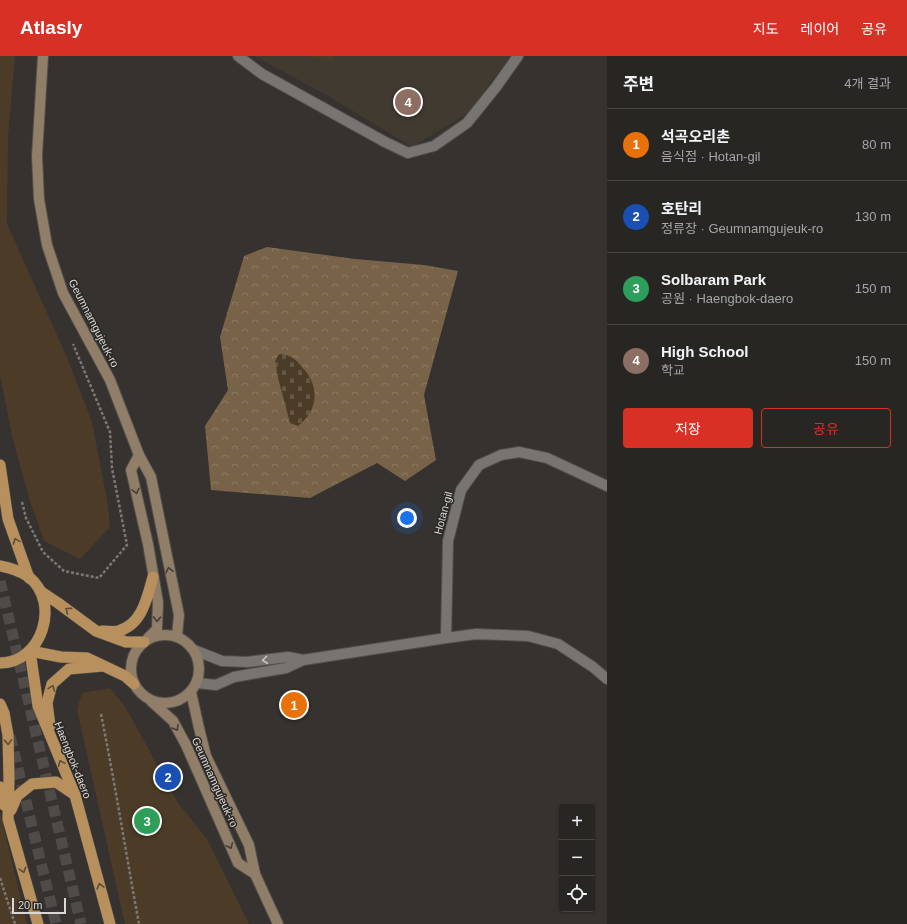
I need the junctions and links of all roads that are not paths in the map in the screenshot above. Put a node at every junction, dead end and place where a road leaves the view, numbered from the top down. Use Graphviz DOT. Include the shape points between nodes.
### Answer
graph roads {
  1 [pos="43,56"];
  2 [pos="238,56"];
  3 [pos="518,56"];
  4 [pos="139,455"];
  5 [pos="0,465"];
  6 [pos="607,486"];
  7 [pos="0,566"];
  8 [pos="153,577"];
  9 [pos="29,578"];
  10 [pos="40,591"];
  11 [pos="96,631"];
  12 [pos="177,636"];
  13 [pos="446,638"];
  14 [pos="144,642"];
  15 [pos="194,650"];
  16 [pos="30,651"];
  17 [pos="303,660"];
  18 [pos="0,663"];
  19 [pos="103,666"];
  20 [pos="607,679"];
  21 [pos="197,683"];
  22 [pos="134,684"];
  23 [pos="191,692"];
  24 [pos="149,700"];
  25 [pos="0,704"];
  26 [pos="51,740"];
  27 [pos="0,787"];
  28 [pos="75,795"];
  29 [pos="8,819"];
  30 [pos="255,874"];
  31 [pos="38,924"];
  32 [pos="110,924"];
  33 [pos="278,924"];
  1 -- 4 [label="main road, Geumnamgujeuk-ro" via="37,156 39,199 47,245 63,293 110,380"];
  2 -- 3 [label="street" via="262,74 408,153 434,146 467,123"];
  4 -- 8 [label="main road, one-way" via="131,470"];
  12 -- 4 [label="main road, Geumnamgujeuk-ro, one-way" via="179,615 151,476"];
  9 -- 5 [label="highway, one-way" via="8,519"];
  6 -- 13 [label="street, Hotan-gil" via="547,458 519,452 501,455 479,465 461,490 448,541"];
  7 -- 9 [label="highway" via="15,569"];
  8 -- 11 [label="highway" via="145,607 132,624 118,631"];
  8 -- 14 [label="main road, one-way" via="158,602 157,629"];
  9 -- 10 [label="highway"];
  11 -- 10 [label="highway, one-way"];
  10 -- 16 [label="highway" via="45,606 45,622 40,638"];
  11 -- 14 [label="highway" via="126,642"];
  12 -- 14 [label="main road" via="165,634"];
  12 -- 15 [label="main road"];
  13 -- 17 [label="street"];
  13 -- 20 [label="street" via="476,634 528,636 558,644"];
  14 -- 22 [label="main road" via="132,661 131,673"];
  17 -- 15 [label="street, one-way" via="288,657 247,662 222,661"];
  15 -- 21 [label="main road" via="200,672"];
  16 -- 18 [label="highway" via="17,659"];
  16 -- 19 [label="highway" via="61,657 87,658"];
  16 -- 26 [label="highway, Haengbok-daero" via="38,706"];
  17 -- 21 [label="street" via="286,668 234,677 216,685"];
  19 -- 22 [label="highway" via="125,676"];
  26 -- 19 [label="highway, one-way" via="47,703 52,684 69,670"];
  21 -- 23 [label="main road"];
  22 -- 24 [label="main road"];
  23 -- 24 [label="main road" via="171,703"];
  23 -- 30 [label="main road, Geumnamgujeuk-ro" via="206,756 249,845"];
  24 -- 30 [label="main road, Geumnamgujeuk-ro, one-way" via="172,721 186,745 238,863"];
  25 -- 29 [label="highway, one-way" via="8,735"];
  28 -- 26 [label="highway, Haengbok-daero, one-way"];
  27 -- 29 [label="highway"];
  28 -- 29 [label="highway" via="56,782 32,784 17,796"];
  32 -- 28 [label="highway, Haengbok-daero, one-way"];
  29 -- 31 [label="highway, one-way"];
  30 -- 33 [label="main road, Geumnamgujeuk-ro"];
}
